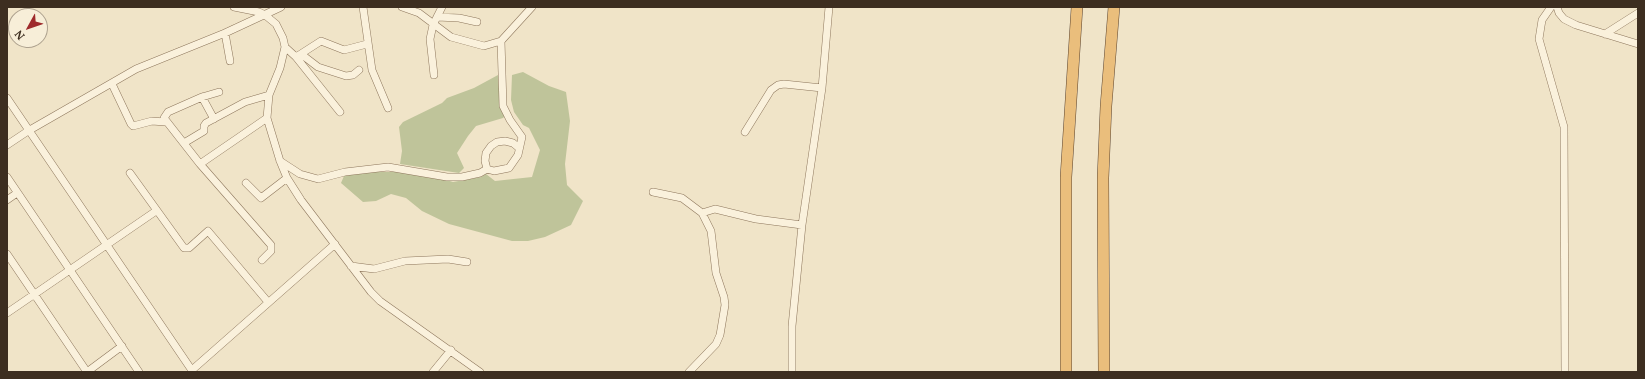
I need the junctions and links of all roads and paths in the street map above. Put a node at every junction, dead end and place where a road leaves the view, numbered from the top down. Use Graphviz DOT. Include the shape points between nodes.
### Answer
graph roads {
  1 [pos="234,7"];
  2 [pos="281,7"];
  3 [pos="363,7"];
  4 [pos="402,7"];
  5 [pos="442,7"];
  6 [pos="532,7"];
  7 [pos="829,7"];
  8 [pos="1077,7"];
  9 [pos="1114,7"];
  10 [pos="1551,7"];
  11 [pos="1557,7"];
  12 [pos="1638,13"];
  13 [pos="265,15"];
  14 [pos="437,17"];
  15 [pos="477,22"];
  16 [pos="433,25"];
  17 [pos="225,34"];
  18 [pos="1605,34"];
  19 [pos="501,41"];
  20 [pos="367,44"];
  21 [pos="1638,44"];
  22 [pos="285,47"];
  23 [pos="299,56"];
  24 [pos="230,61"];
  25 [pos="358,70"];
  26 [pos="434,75"];
  27 [pos="112,84"];
  28 [pos="822,88"];
  29 [pos="219,92"];
  30 [pos="269,95"];
  31 [pos="202,97"];
  32 [pos="7,98"];
  33 [pos="388,108"];
  34 [pos="340,112"];
  35 [pos="267,118"];
  36 [pos="214,119"];
  37 [pos="165,122"];
  38 [pos="28,131"];
  39 [pos="745,132"];
  40 [pos="184,143"];
  41 [pos="7,145"];
  42 [pos="519,148"];
  43 [pos="280,161"];
  44 [pos="200,164"];
  45 [pos="487,168"];
  46 [pos="130,173"];
  47 [pos="7,177"];
  48 [pos="287,178"];
  49 [pos="246,183"];
  50 [pos="653,192"];
  51 [pos="17,193"];
  52 [pos="7,200"];
  53 [pos="156,211"];
  54 [pos="702,212"];
  55 [pos="802,225"];
  56 [pos="335,244"];
  57 [pos="107,245"];
  58 [pos="8,259"];
  59 [pos="262,260"];
  60 [pos="467,262"];
  61 [pos="351,266"];
  62 [pos="70,271"];
  63 [pos="35,295"];
  64 [pos="268,302"];
  65 [pos="7,313"];
  66 [pos="122,346"];
  67 [pos="451,350"];
  68 [pos="192,371"];
  69 [pos="87,372"];
  70 [pos="139,372"];
  71 [pos="433,372"];
  72 [pos="480,372"];
  73 [pos="689,372"];
  74 [pos="792,372"];
  75 [pos="1066,372"];
  76 [pos="1104,372"];
  77 [pos="1565,372"];
  1 -- 13 [label="street"];
  2 -- 13 [label="street"];
  3 -- 20 [label="street"];
  4 -- 16 [label="street" via="419,13"];
  5 -- 14 [label="street"];
  6 -- 19 [label="street"];
  7 -- 28 [label="street"];
  8 -- 75 [label="highway" via="1066,177"];
  9 -- 76 [label="highway" via="1103,178"];
  10 -- 77 [label="street" via="1542,20 1539,39 1564,127"];
  11 -- 18 [label="street" via="1564,19"];
  12 -- 18 [label="street"];
  13 -- 17 [label="street"];
  13 -- 22 [label="street" via="280,30"];
  14 -- 15 [label="street"];
  14 -- 16 [label="street"];
  16 -- 19 [label="street" via="450,37 477,45 491,46"];
  16 -- 26 [label="street" via="429,43"];
  17 -- 24 [label="street"];
  17 -- 27 [label="street" via="136,69"];
  18 -- 21 [label="street"];
  19 -- 42 [label="street" via="503,106 522,137"];
  20 -- 23 [label="street" via="347,50 321,41"];
  20 -- 33 [label="street" via="374,79"];
  22 -- 23 [label="street"];
  22 -- 30 [label="street"];
  23 -- 25 [label="street" via="346,76 353,75"];
  23 -- 34 [label="street"];
  27 -- 37 [label="street" via="133,126 152,121"];
  27 -- 38 [label="street"];
  28 -- 39 [label="street" via="778,85 771,90"];
  28 -- 55 [label="street"];
  29 -- 31 [label="street"];
  30 -- 35 [label="street"];
  30 -- 36 [label="street" via="243,103"];
  31 -- 36 [label="street"];
  31 -- 37 [label="street" via="168,112 164,118"];
  32 -- 38 [label="street"];
  35 -- 43 [label="street"];
  35 -- 44 [label="street"];
  36 -- 40 [label="street" via="204,124 204,131"];
  37 -- 40 [label="street"];
  38 -- 41 [label="street"];
  38 -- 57 [label="street"];
  40 -- 44 [label="street"];
  42 -- 45 [label="street" via="518,156 509,168 494,171"];
  42 -- 45 [label="street" via="513,143 497,142 486,153"];
  43 -- 45 [label="street" via="300,174 318,179 388,166 448,177 480,173"];
  43 -- 48 [label="street"];
  44 -- 59 [label="street" via="271,245 271,252"];
  46 -- 53 [label="street"];
  47 -- 51 [label="street"];
  48 -- 49 [label="street" via="263,198"];
  48 -- 56 [label="street"];
  50 -- 54 [label="street" via="682,198"];
  51 -- 52 [label="street"];
  51 -- 62 [label="street"];
  53 -- 57 [label="street"];
  53 -- 64 [label="street" via="186,249 208,231"];
  54 -- 55 [label="street" via="715,209 756,220"];
  54 -- 73 [label="street" via="711,230 716,273 726,305 716,344"];
  55 -- 74 [label="street" via="792,326"];
  56 -- 61 [label="street"];
  56 -- 64 [label="street"];
  57 -- 62 [label="street"];
  57 -- 68 [label="street"];
  58 -- 63 [label="street"];
  60 -- 61 [label="street" via="448,259 405,260 374,269"];
  61 -- 67 [label="street" via="380,301"];
  62 -- 63 [label="street"];
  62 -- 66 [label="street"];
  63 -- 65 [label="street"];
  63 -- 69 [label="street"];
  64 -- 68 [label="street"];
  66 -- 69 [label="street"];
  66 -- 70 [label="street"];
  67 -- 71 [label="street"];
  67 -- 72 [label="street"];
}
